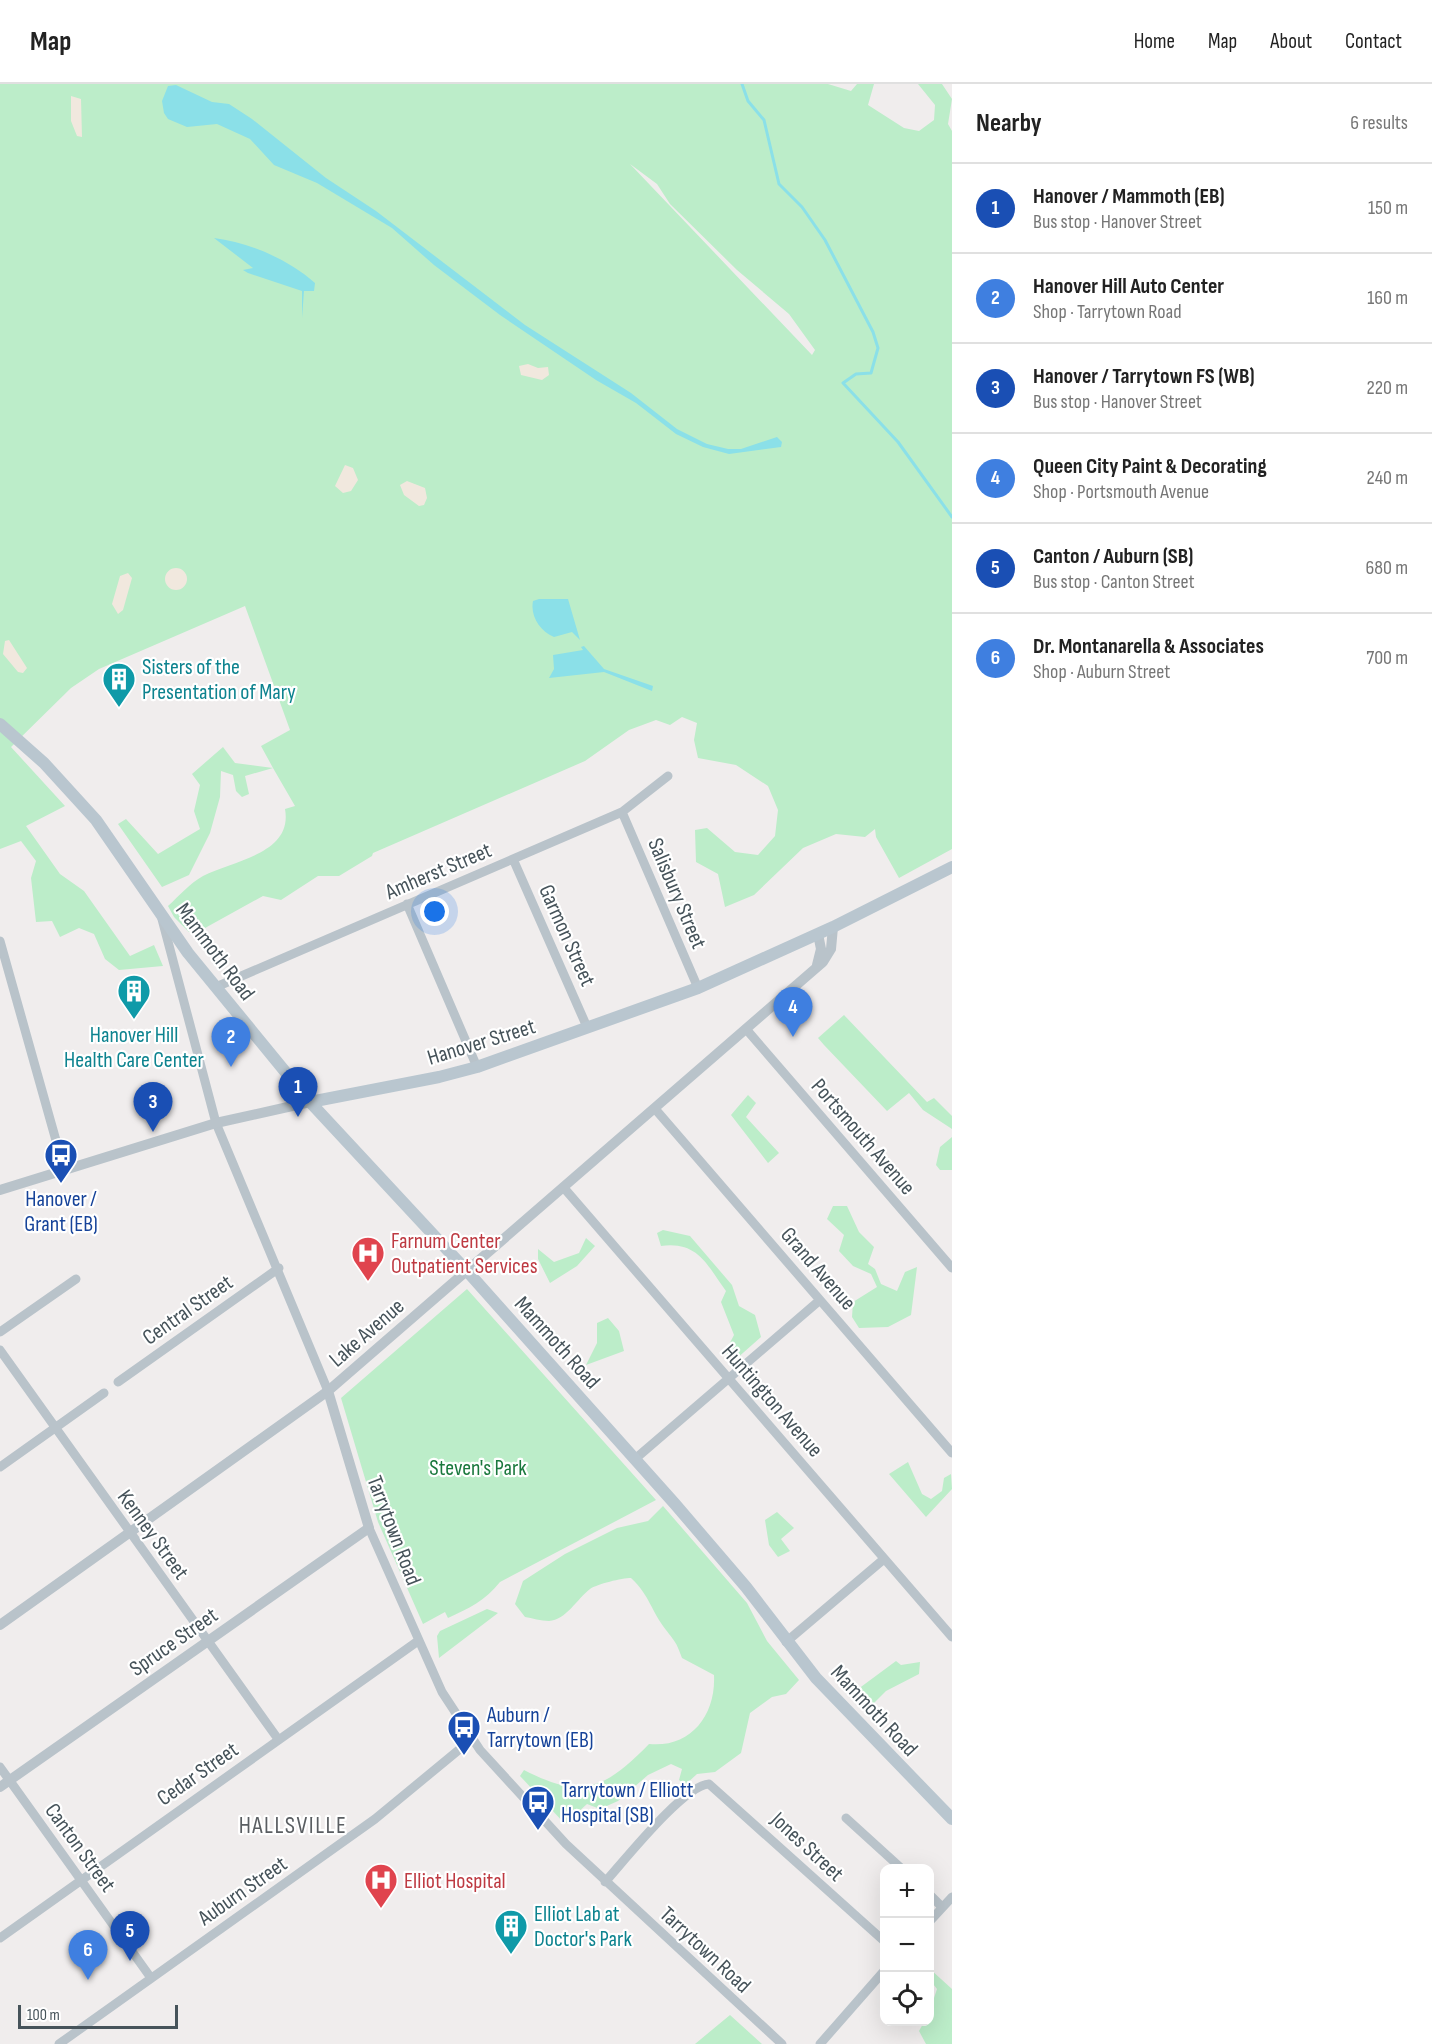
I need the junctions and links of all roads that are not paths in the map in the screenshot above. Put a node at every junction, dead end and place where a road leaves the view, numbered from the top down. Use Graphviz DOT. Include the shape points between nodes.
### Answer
graph roads {
  1 [pos="0,724"];
  2 [pos="668,776"];
  3 [pos="622,812"];
  4 [pos="513,859"];
  5 [pos="952,867"];
  6 [pos="407,904"];
  7 [pos="160,914"];
  8 [pos="833,927"];
  9 [pos="819,933"];
  10 [pos="0,941"];
  11 [pos="816,968"];
  12 [pos="216,987"];
  13 [pos="698,988"];
  14 [pos="587,1027"];
  15 [pos="746,1029"];
  16 [pos="477,1067"];
  17 [pos="310,1102"];
  18 [pos="656,1110"];
  19 [pos="216,1123"];
  20 [pos="64,1169"];
  21 [pos="564,1188"];
  22 [pos="0,1190"];
  23 [pos="279,1268"];
  24 [pos="952,1268"];
  25 [pos="467,1271"];
  26 [pos="76,1279"];
  27 [pos="820,1300"];
  28 [pos="0,1332"];
  29 [pos="0,1350"];
  30 [pos="728,1378"];
  31 [pos="118,1382"];
  32 [pos="328,1391"];
  33 [pos="104,1393"];
  34 [pos="56,1428"];
  35 [pos="952,1453"];
  36 [pos="635,1459"];
  37 [pos="0,1467"];
  38 [pos="369,1528"];
  39 [pos="129,1532"];
  40 [pos="884,1559"];
  41 [pos="0,1625"];
  42 [pos="952,1637"];
  43 [pos="207,1641"];
  44 [pos="418,1641"];
  45 [pos="786,1642"];
  46 [pos="278,1739"];
  47 [pos="472,1739"];
  48 [pos="0,1767"];
  49 [pos="5,1784"];
  50 [pos="846,1818"];
  51 [pos="952,1819"];
  52 [pos="896,1864"];
  53 [pos="81,1880"];
  54 [pos="605,1882"];
  55 [pos="952,1897"];
  56 [pos="934,1899"];
  57 [pos="942,1907"];
  58 [pos="933,1918"];
  59 [pos="880,1936"];
  60 [pos="0,1938"];
  61 [pos="884,1972"];
  62 [pos="151,1978"];
  63 [pos="59,2044"];
  64 [pos="782,2044"];
  65 [pos="820,2044"];
  1 -- 7 [label="main road, Mammoth Road" via="80,801"];
  2 -- 3 [label="street, Amherst Street"];
  3 -- 4 [label="street, Amherst Street"];
  3 -- 13 [label="street, Salisbury Street"];
  4 -- 6 [label="street, Amherst Street"];
  4 -- 14 [label="street, Garmon Street"];
  5 -- 8 [label="main road, Hanover Street"];
  6 -- 12 [label="street, Amherst Street"];
  6 -- 16 [label="street"];
  7 -- 12 [label="main road, Mammoth Road"];
  7 -- 19 [label="street, Tarrytown Road"];
  8 -- 9 [label="main road, Hanover Street"];
  8 -- 11 [label="street, Lake Avenue" via="828,957"];
  9 -- 11 [label="street" via="821,949"];
  9 -- 13 [label="main road, Hanover Street"];
  10 -- 20 [label="street"];
  11 -- 15 [label="street, Lake Avenue"];
  12 -- 17 [label="main road, Mammoth Road"];
  13 -- 14 [label="main road, Hanover Street"];
  14 -- 16 [label="main road, Hanover Street"];
  15 -- 18 [label="street, Lake Avenue"];
  15 -- 24 [label="street, Portsmouth Avenue"];
  16 -- 17 [label="main road, Hanover Street"];
  17 -- 19 [label="street, Hanover Street"];
  17 -- 25 [label="main road, Mammoth Road"];
  18 -- 21 [label="street, Lake Avenue"];
  18 -- 27 [label="street, Grand Avenue"];
  19 -- 20 [label="street, Hanover Street"];
  19 -- 23 [label="street, Tarrytown Road"];
  20 -- 22 [label="street, Hanover Street"];
  21 -- 25 [label="street, Lake Avenue"];
  21 -- 30 [label="street, Huntington Avenue"];
  23 -- 31 [label="street, Central Street"];
  23 -- 32 [label="street, Tarrytown Road"];
  25 -- 32 [label="street, Lake Avenue"];
  25 -- 36 [label="main road, Mammoth Road"];
  26 -- 28 [label="street"];
  27 -- 30 [label="street"];
  27 -- 35 [label="street, Grand Avenue"];
  29 -- 34 [label="street, Kenney Street"];
  30 -- 36 [label="street"];
  30 -- 40 [label="street, Huntington Avenue"];
  32 -- 38 [label="street, Tarrytown Road"];
  32 -- 39 [label="street, Lake Avenue"];
  33 -- 34 [label="street"];
  34 -- 37 [label="street"];
  34 -- 39 [label="street, Kenney Street"];
  36 -- 45 [label="main road, Mammoth Road" via="723,1559"];
  38 -- 43 [label="street, Spruce Street"];
  38 -- 44 [label="street, Tarrytown Road"];
  39 -- 41 [label="street, Lake Avenue"];
  39 -- 43 [label="street, Kenney Street"];
  40 -- 42 [label="street, Huntington Avenue"];
  40 -- 45 [label="street"];
  43 -- 46 [label="street, Kenney Street"];
  43 -- 49 [label="street, Spruce Street"];
  44 -- 46 [label="street, Cedar Street"];
  44 -- 47 [label="street, Tarrytown Road" via="442,1692"];
  45 -- 51 [label="main road, Mammoth Road" via="896,1764"];
  46 -- 53 [label="street, Cedar Street"];
  47 -- 54 [label="street, Tarrytown Road"];
  47 -- 62 [label="street, Auburn Street" via="375,1819"];
  48 -- 49 [label="street, Canton Street"];
  49 -- 53 [label="street, Canton Street"];
  50 -- 52 [label="street"];
  53 -- 60 [label="street, Cedar Street"];
  53 -- 62 [label="street, Canton Street"];
  54 -- 59 [label="street, Jones Street" via="678,1803 702,1784 715,1787"];
  54 -- 64 [label="street, Tarrytown Road"];
  55 -- 57 [label="street"];
  56 -- 57 [label="street"];
  57 -- 58 [label="street"];
  61 -- 65 [label="street"];
  62 -- 63 [label="street, Auburn Street"];
}
